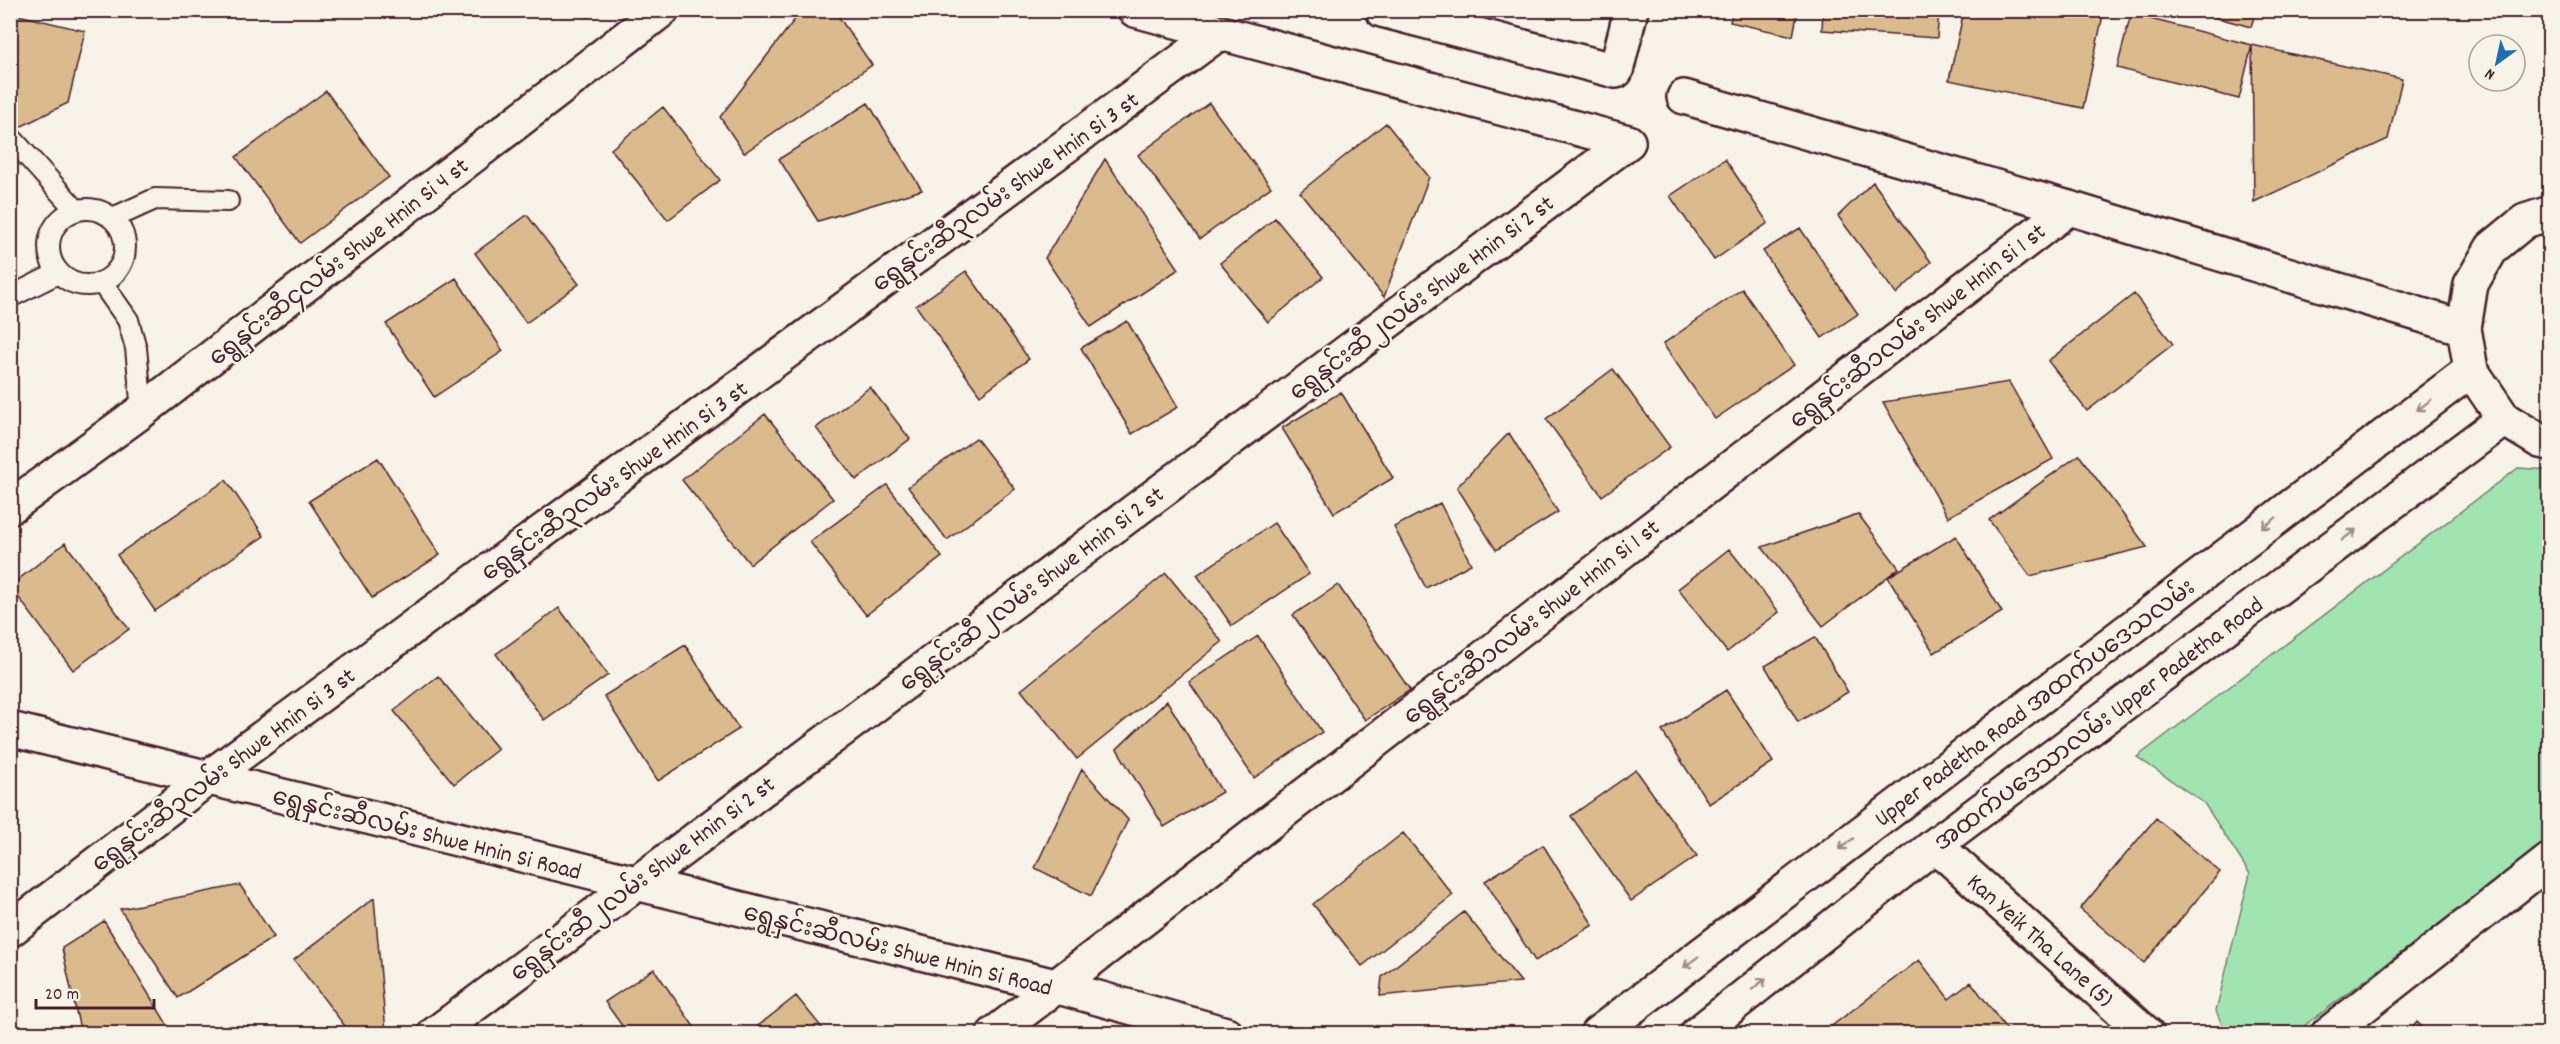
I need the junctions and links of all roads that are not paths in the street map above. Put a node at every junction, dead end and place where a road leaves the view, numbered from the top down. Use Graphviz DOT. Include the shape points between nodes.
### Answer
graph roads {
  1 [pos="662,10"];
  2 [pos="1135,10"];
  3 [pos="1382,10"];
  4 [pos="1631,10"];
  5 [pos="1219,33"];
  6 [pos="1684,98"];
  7 [pos="14,141"];
  8 [pos="228,201"];
  9 [pos="2069,208"];
  10 [pos="76,210"];
  11 [pos="2550,213"];
  12 [pos="113,218"];
  13 [pos="58,273"];
  14 [pos="102,283"];
  15 [pos="10,297"];
  16 [pos="2463,328"];
  17 [pos="2471,370"];
  18 [pos="142,411"];
  19 [pos="2504,419"];
  20 [pos="2550,443"];
  21 [pos="10,507"];
  22 [pos="10,729"];
  23 [pos="208,778"];
  24 [pos="1935,845"];
  25 [pos="2550,860"];
  26 [pos="633,884"];
  27 [pos="10,930"];
  28 [pos="1055,986"];
  29 [pos="435,1034"];
  30 [pos="993,1034"];
  31 [pos="1226,1034"];
  32 [pos="1597,1034"];
  33 [pos="1697,1034"];
  34 [pos="2147,1034"];
  35 [pos="2328,1034"];
  1 -- 18 [label="street, ရွေနှင်းဆီ၄လမ်း Shwe Hnin Si 4 st"];
  2 -- 5 [label="street"];
  3 -- 4 [label="street" via="1616,71"];
  5 -- 23 [label="street, ရွေနှင်းဆီ၃လမ်း Shwe Hnin Si 3 st"];
  5 -- 26 [label="street, ရွေနှင်းဆီ၂လမ်း Shwe Hnin Si 2 st" via="1628,142"];
  6 -- 9 [label="street"];
  7 -- 10 [label="lane"];
  8 -- 12 [label="lane" via="155,199"];
  9 -- 16 [label="street"];
  9 -- 28 [label="street, ရွေနှင်းဆီ၁လမ်း Shwe Hnin Si 1 st"];
  10 -- 12 [label="lane" via="95,209"];
  10 -- 13 [label="lane" via="59,220 50,236 49,256"];
  11 -- 16 [label="street" via="2526,221 2492,248 2471,284"];
  12 -- 14 [label="lane" via="123,234 125,253 117,272"];
  13 -- 14 [label="lane" via="78,285"];
  13 -- 15 [label="lane"];
  14 -- 18 [label="lane" via="128,320 136,348"];
  16 -- 17 [label="street"];
  17 -- 19 [label="street"];
  17 -- 32 [label="street, Upper Padetha Road အထက်ပဒေသလမ်း, one-way"];
  18 -- 21 [label="street, ရွေနှင်းဆီ၄လမ်း Shwe Hnin Si 4 st"];
  19 -- 20 [label="street"];
  24 -- 19 [label="street, အထက်ပဒေသာလမ်း Upper Padetha Road, one-way"];
  22 -- 23 [label="street, ရွေနှင်းဆီလမ်း Shwe Hnin Si Road"];
  23 -- 26 [label="street, ရွေနှင်းဆီလမ်း Shwe Hnin Si Road"];
  23 -- 27 [label="street, ရွေနှင်းဆီ၃လမ်း Shwe Hnin Si 3 st"];
  33 -- 24 [label="street, အထက်ပဒေသာလမ်း Upper Padetha Road, one-way"];
  24 -- 34 [label="street, Kan Yeik Tha Lane (5)"];
  25 -- 35 [label="street"];
  26 -- 28 [label="street, ရွေနှင်းဆီလမ်း Shwe Hnin Si Road"];
  26 -- 29 [label="street, ရွေနှင်းဆီ၂လမ်း Shwe Hnin Si 2 st"];
  28 -- 30 [label="street, ရွေနှင်းဆီ၁လမ်း Shwe Hnin Si 1 st"];
  28 -- 31 [label="street, ရွေနှင်းဆီလမ်း Shwe Hnin Si Road"];
}
